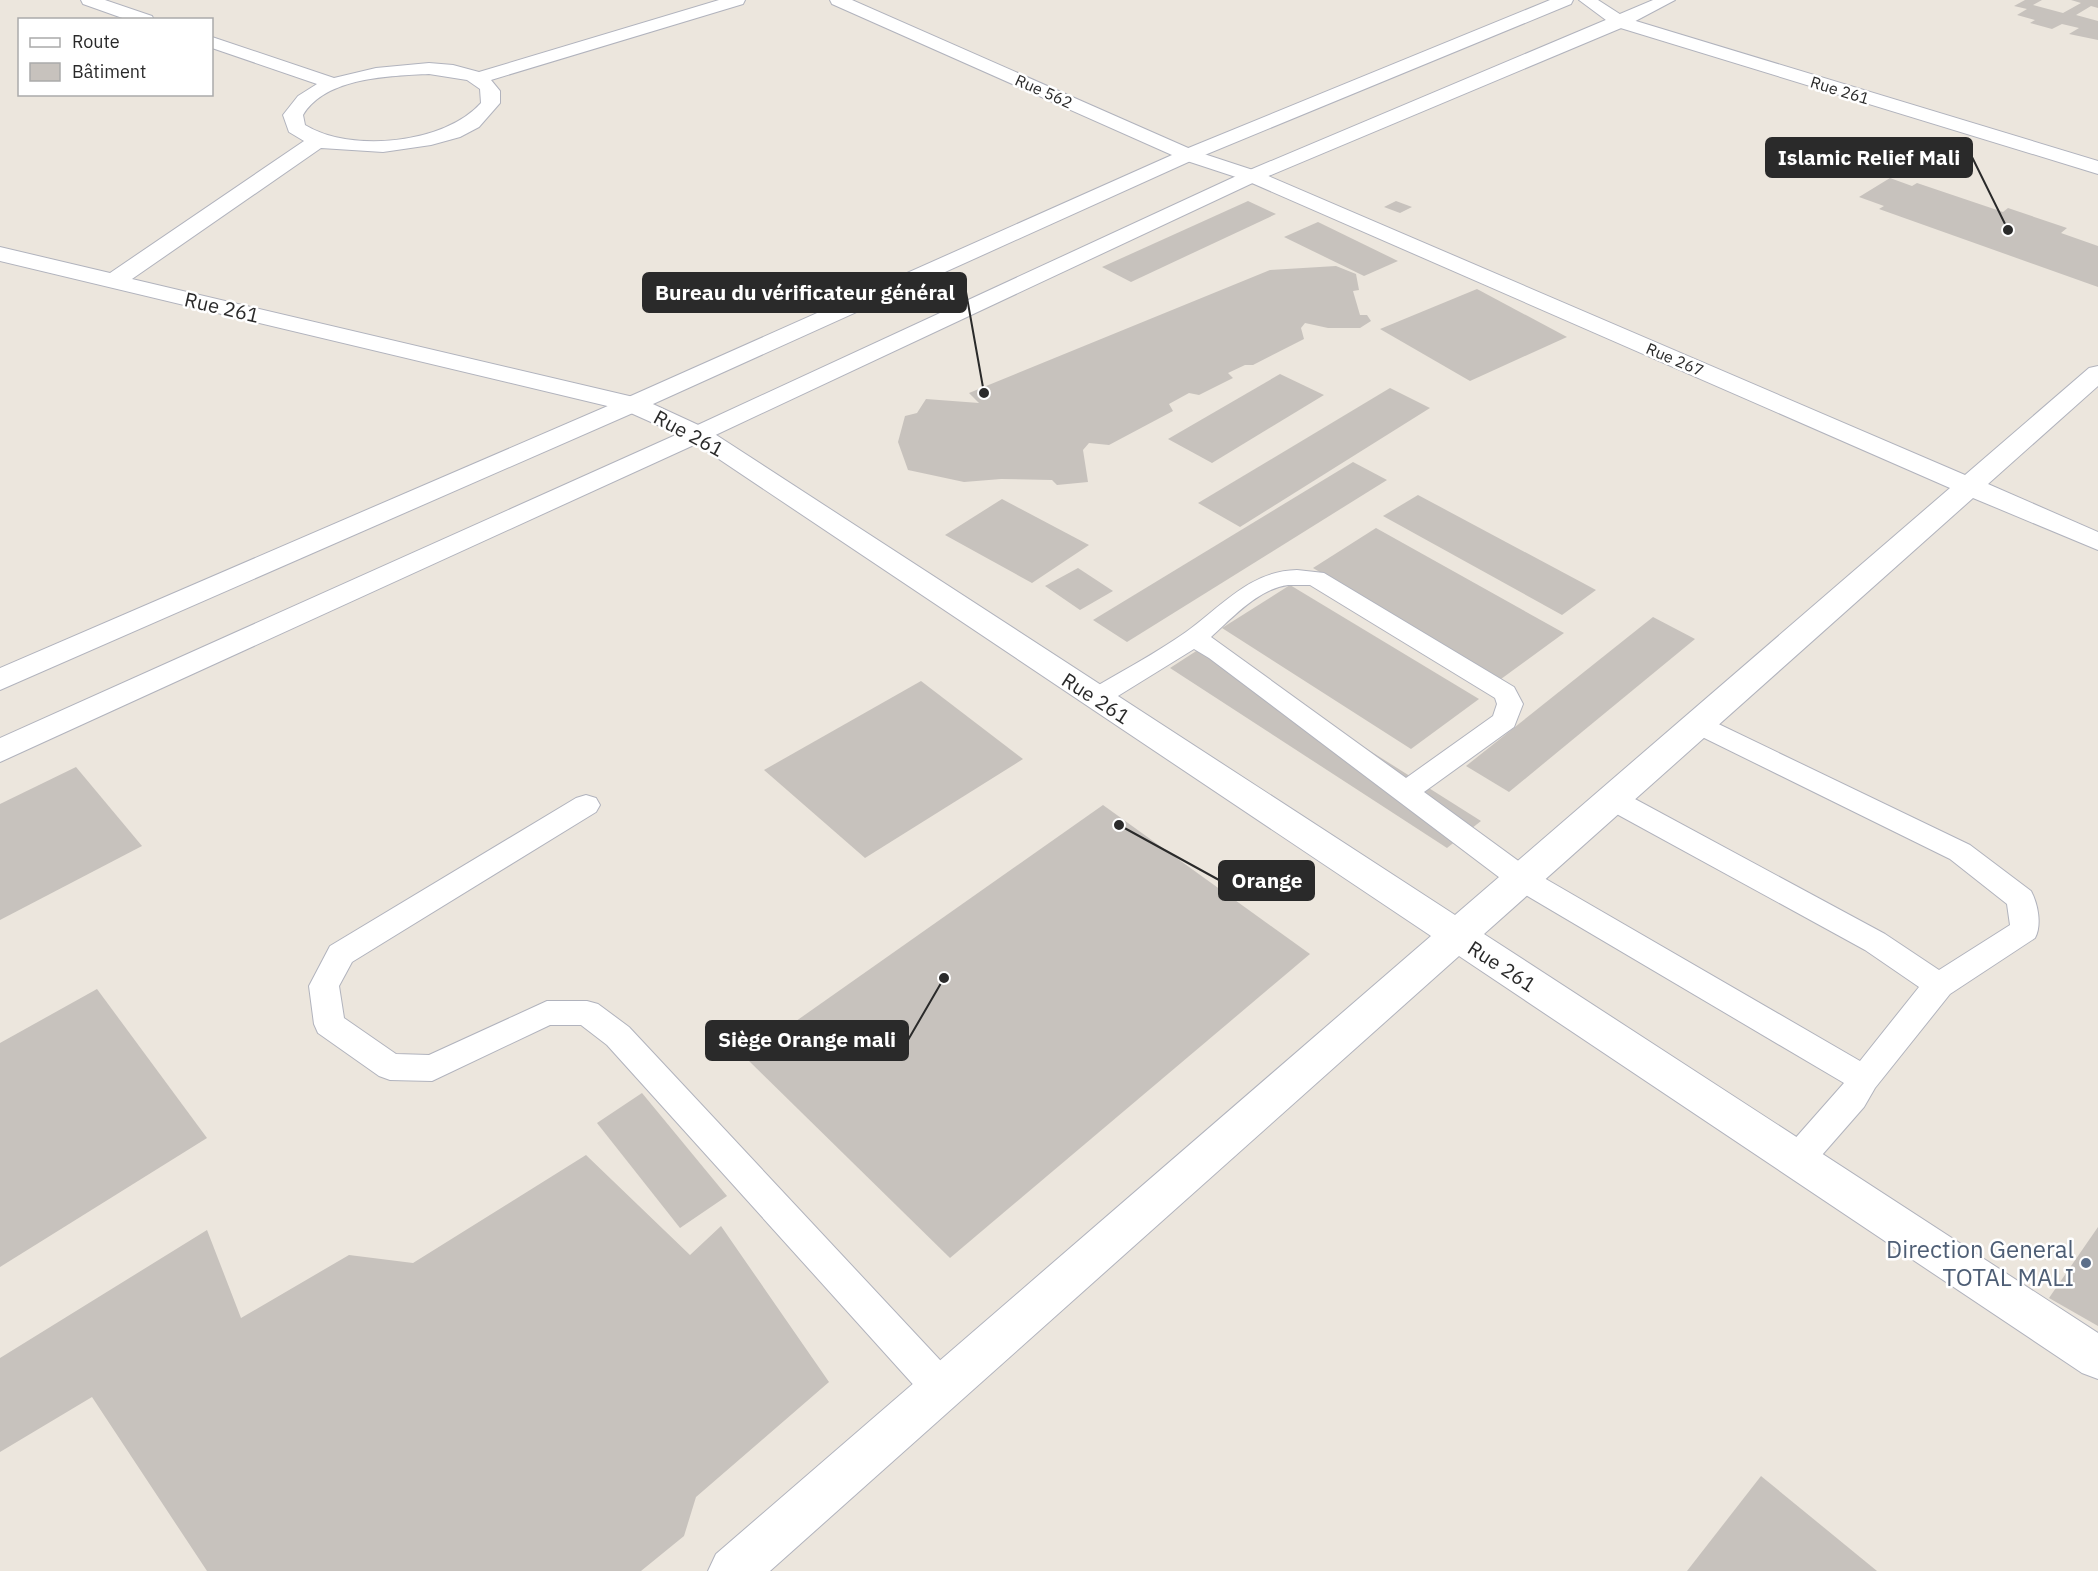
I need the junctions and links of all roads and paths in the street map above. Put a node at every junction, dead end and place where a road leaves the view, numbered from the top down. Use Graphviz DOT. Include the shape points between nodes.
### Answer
graph roads {
  1 [pos="88,0"];
  2 [pos="737,0"];
  3 [pos="838,0"];
  4 [pos="1565,0"];
  5 [pos="1587,0"];
  6 [pos="1667,0"];
  7 [pos="140,18"];
  8 [pos="1620,22"];
  9 [pos="213,42"];
  10 [pos="477,78"];
  11 [pos="334,84"];
  12 [pos="317,141"];
  13 [pos="1188,155"];
  14 [pos="2098,168"];
  15 [pos="1252,177"];
  16 [pos="0,254"];
  17 [pos="114,281"];
  18 [pos="2098,373"];
  19 [pos="633,404"];
  20 [pos="698,434"];
  21 [pos="1968,486"];
  22 [pos="2098,542"];
  23 [pos="1194,638"];
  24 [pos="0,680"];
  25 [pos="1096,698"];
  26 [pos="1697,724"];
  27 [pos="0,751"];
  28 [pos="1405,792"];
  29 [pos="1612,799"];
  30 [pos="586,805"];
  31 [pos="1522,879"];
  32 [pos="1456,936"];
  33 [pos="1939,985"];
  34 [pos="1863,1079"];
  35 [pos="1796,1161"];
  36 [pos="2098,1357"];
  37 [pos="941,1388"];
  38 [pos="733,1571"];
  1 -- 7 [label="street"];
  2 -- 10 [label="street"];
  3 -- 13 [label="street, Rue 562"];
  4 -- 13 [label="street"];
  5 -- 8 [label="street, Rue 261"];
  6 -- 8 [label="street"];
  8 -- 14 [label="street, Rue 261"];
  8 -- 15 [label="street"];
  9 -- 11 [label="street"];
  10 -- 11 [label="street" via="454,72 401,69"];
  10 -- 12 [label="street" via="486,84 493,96 492,103 481,117 459,129 392,146 345,147"];
  11 -- 12 [label="street" via="315,92 298,105 293,115 296,128"];
  12 -- 17 [label="street"];
  13 -- 15 [label="street, Rue 562"];
  13 -- 19 [label="street"];
  15 -- 20 [label="street"];
  15 -- 21 [label="street, Rue 267"];
  16 -- 17 [label="street, Rue 261"];
  17 -- 19 [label="street, Rue 261"];
  18 -- 21 [label="street"];
  19 -- 20 [label="street, Rue 261"];
  19 -- 24 [label="street"];
  20 -- 25 [label="street, Rue 261"];
  20 -- 27 [label="street"];
  21 -- 22 [label="street, Rue 267"];
  21 -- 26 [label="street"];
  23 -- 25 [label="lane"];
  23 -- 28 [label="lane"];
  23 -- 28 [label="lane" via="1247,596 1276,579 1316,578 1504,693 1510,704 1505,721"];
  25 -- 32 [label="street, Rue 261"];
  26 -- 29 [label="street"];
  26 -- 33 [label="lane" via="1960,852 2021,898 2025,930"];
  28 -- 31 [label="lane"];
  29 -- 31 [label="street"];
  29 -- 33 [label="lane" via="1875,942"];
  30 -- 37 [label="lane" via="341,954 324,986 329,1024 390,1066 432,1068 547,1013 587,1013 618,1036"];
  31 -- 32 [label="street"];
  31 -- 34 [label="lane"];
  32 -- 35 [label="street, Rue 261"];
  32 -- 37 [label="street"];
  33 -- 34 [label="lane"];
  34 -- 35 [label="lane" via="1853,1096"];
  35 -- 36 [label="street, Rue 261"];
  37 -- 38 [label="street"];
}
